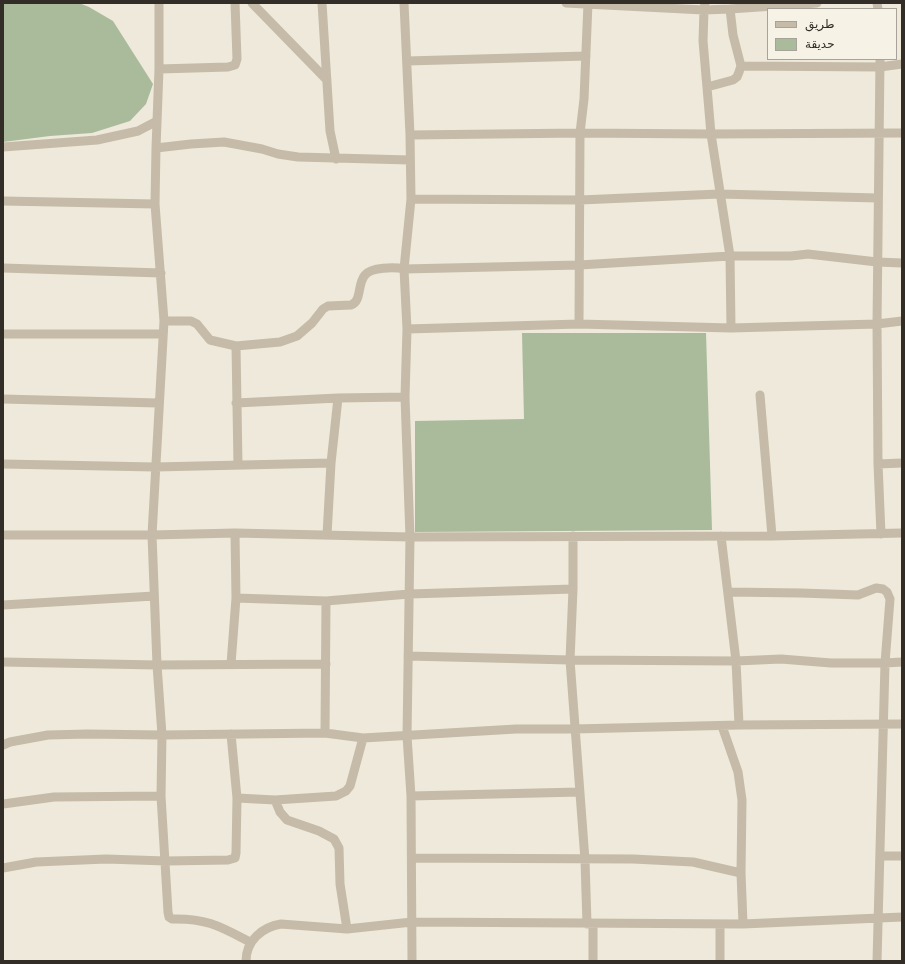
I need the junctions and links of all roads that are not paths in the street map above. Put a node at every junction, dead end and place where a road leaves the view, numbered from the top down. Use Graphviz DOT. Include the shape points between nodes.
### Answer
graph roads {
  1 [pos="159,3"];
  2 [pos="235,3"];
  3 [pos="252,3"];
  4 [pos="322,3"];
  5 [pos="404,3"];
  6 [pos="566,3"];
  7 [pos="588,3"];
  8 [pos="817,3"];
  9 [pos="705,7"];
  10 [pos="730,10"];
  11 [pos="586,56"];
  12 [pos="406,61"];
  13 [pos="880,63"];
  14 [pos="902,64"];
  15 [pos="741,66"];
  16 [pos="159,69"];
  17 [pos="327,80"];
  18 [pos="707,87"];
  19 [pos="157,122"];
  20 [pos="580,133"];
  21 [pos="879,133"];
  22 [pos="902,133"];
  23 [pos="711,134"];
  24 [pos="410,135"];
  25 [pos="3,147"];
  26 [pos="156,148"];
  27 [pos="336,159"];
  28 [pos="410,160"];
  29 [pos="719,194"];
  30 [pos="878,198"];
  31 [pos="411,199"];
  32 [pos="580,200"];
  33 [pos="3,201"];
  34 [pos="155,204"];
  35 [pos="730,256"];
  36 [pos="877,262"];
  37 [pos="902,263"];
  38 [pos="579,265"];
  39 [pos="3,268"];
  40 [pos="404,269"];
  41 [pos="161,273"];
  42 [pos="164,321"];
  43 [pos="902,321"];
  44 [pos="579,324"];
  45 [pos="877,324"];
  46 [pos="731,328"];
  47 [pos="407,329"];
  48 [pos="3,334"];
  49 [pos="163,334"];
  50 [pos="236,346"];
  51 [pos="760,395"];
  52 [pos="338,398"];
  53 [pos="405,398"];
  54 [pos="3,399"];
  55 [pos="158,402"];
  56 [pos="236,403"];
  57 [pos="331,463"];
  58 [pos="902,463"];
  59 [pos="3,464"];
  60 [pos="878,464"];
  61 [pos="238,465"];
  62 [pos="155,467"];
  63 [pos="234,533"];
  64 [pos="902,533"];
  65 [pos="881,534"];
  66 [pos="3,535"];
  67 [pos="152,535"];
  68 [pos="327,535"];
  69 [pos="573,536"];
  70 [pos="721,536"];
  71 [pos="772,536"];
  72 [pos="410,537"];
  73 [pos="573,589"];
  74 [pos="729,592"];
  75 [pos="409,594"];
  76 [pos="154,596"];
  77 [pos="236,598"];
  78 [pos="326,602"];
  79 [pos="3,604"];
  80 [pos="408,656"];
  81 [pos="570,660"];
  82 [pos="736,661"];
  83 [pos="3,662"];
  84 [pos="902,662"];
  85 [pos="885,663"];
  86 [pos="232,664"];
  87 [pos="326,664"];
  88 [pos="157,665"];
  89 [pos="883,724"];
  90 [pos="902,724"];
  91 [pos="739,725"];
  92 [pos="722,726"];
  93 [pos="574,729"];
  94 [pos="325,733"];
  95 [pos="231,734"];
  96 [pos="162,735"];
  97 [pos="408,736"];
  98 [pos="363,738"];
  99 [pos="3,745"];
  100 [pos="579,792"];
  101 [pos="161,796"];
  102 [pos="411,796"];
  103 [pos="237,798"];
  104 [pos="275,800"];
  105 [pos="3,804"];
  106 [pos="880,856"];
  107 [pos="902,856"];
  108 [pos="412,858"];
  109 [pos="585,860"];
  110 [pos="166,861"];
  111 [pos="3,868"];
  112 [pos="741,873"];
  113 [pos="878,917"];
  114 [pos="902,917"];
  115 [pos="412,922"];
  116 [pos="590,924"];
  117 [pos="720,924"];
  118 [pos="743,924"];
  119 [pos="347,929"];
  120 [pos="250,942"];
  121 [pos="246,961"];
  122 [pos="412,961"];
  123 [pos="593,961"];
  124 [pos="720,961"];
  125 [pos="878,961"];
  1 -- 16 [label="street"];
  2 -- 16 [label="street" via="235,65"];
  3 -- 17 [label="street"];
  4 -- 17 [label="street"];
  5 -- 12 [label="street"];
  6 -- 7 [label="street"];
  7 -- 9 [label="street"];
  7 -- 11 [label="street"];
  8 -- 10 [label="street"];
  9 -- 10 [label="street"];
  9 -- 18 [label="street" via="703,41"];
  10 -- 15 [label="street"];
  11 -- 12 [label="street"];
  11 -- 20 [label="street"];
  12 -- 24 [label="street"];
  13 -- 14 [label="street"];
  13 -- 15 [label="street"];
  13 -- 21 [label="street"];
  15 -- 18 [label="street" via="733,80"];
  16 -- 19 [label="street"];
  17 -- 27 [label="street" via="330,131"];
  18 -- 23 [label="street"];
  19 -- 25 [label="street" via="138,131 96,140"];
  19 -- 26 [label="street"];
  20 -- 23 [label="street"];
  20 -- 24 [label="street"];
  20 -- 32 [label="street"];
  21 -- 22 [label="street"];
  21 -- 23 [label="street"];
  21 -- 30 [label="street"];
  23 -- 29 [label="street"];
  24 -- 28 [label="street"];
  26 -- 27 [label="street" via="224,142 278,154"];
  26 -- 34 [label="street"];
  27 -- 28 [label="street"];
  28 -- 31 [label="street"];
  29 -- 30 [label="street"];
  29 -- 32 [label="street"];
  29 -- 35 [label="street"];
  30 -- 36 [label="street"];
  31 -- 32 [label="street"];
  31 -- 40 [label="street"];
  32 -- 38 [label="street"];
  33 -- 34 [label="street"];
  34 -- 41 [label="street"];
  35 -- 36 [label="street" via="808,254"];
  35 -- 38 [label="street"];
  35 -- 46 [label="street"];
  36 -- 37 [label="street"];
  36 -- 45 [label="street"];
  38 -- 40 [label="street"];
  38 -- 44 [label="street"];
  39 -- 41 [label="street"];
  40 -- 47 [label="street"];
  40 -- 50 [label="street" via="392,267 369,272 365,275 357,302 351,306 328,306 304,330 289,340"];
  41 -- 42 [label="street"];
  42 -- 49 [label="street"];
  42 -- 50 [label="street" via="191,321 197,324 210,340"];
  43 -- 45 [label="street"];
  44 -- 46 [label="street"];
  44 -- 47 [label="street"];
  45 -- 46 [label="street"];
  45 -- 60 [label="street"];
  47 -- 53 [label="street"];
  48 -- 49 [label="street"];
  49 -- 55 [label="street"];
  50 -- 56 [label="street"];
  51 -- 71 [label="street"];
  52 -- 53 [label="street"];
  52 -- 56 [label="street"];
  52 -- 57 [label="street"];
  53 -- 72 [label="street"];
  54 -- 55 [label="street"];
  55 -- 62 [label="street"];
  56 -- 61 [label="street"];
  57 -- 61 [label="street"];
  57 -- 68 [label="street"];
  58 -- 60 [label="street"];
  59 -- 62 [label="street"];
  60 -- 65 [label="street"];
  61 -- 62 [label="street"];
  62 -- 67 [label="street"];
  63 -- 67 [label="street"];
  63 -- 68 [label="street"];
  63 -- 77 [label="street"];
  64 -- 65 [label="street"];
  65 -- 71 [label="street"];
  66 -- 67 [label="street"];
  67 -- 76 [label="street"];
  68 -- 72 [label="street"];
  69 -- 70 [label="street"];
  69 -- 72 [label="street"];
  69 -- 73 [label="street"];
  70 -- 71 [label="street"];
  70 -- 74 [label="street"];
  72 -- 75 [label="street"];
  73 -- 75 [label="street"];
  73 -- 81 [label="street"];
  74 -- 82 [label="street"];
  74 -- 85 [label="street" via="858,595 876,588 883,589 890,599"];
  75 -- 78 [label="street"];
  75 -- 80 [label="street"];
  76 -- 79 [label="street"];
  76 -- 88 [label="street"];
  77 -- 78 [label="street"];
  77 -- 86 [label="street"];
  78 -- 87 [label="street"];
  80 -- 81 [label="street"];
  80 -- 97 [label="street"];
  81 -- 82 [label="street"];
  81 -- 93 [label="street"];
  82 -- 85 [label="street" via="781,659 831,663"];
  82 -- 91 [label="street"];
  83 -- 88 [label="street"];
  84 -- 85 [label="street"];
  85 -- 89 [label="street"];
  86 -- 87 [label="street"];
  86 -- 88 [label="street"];
  87 -- 94 [label="street"];
  88 -- 96 [label="street"];
  89 -- 90 [label="street"];
  89 -- 91 [label="street"];
  89 -- 106 [label="street"];
  91 -- 92 [label="street"];
  92 -- 93 [label="street"];
  92 -- 112 [label="street" via="738,772 742,800"];
  93 -- 97 [label="street" via="516,729"];
  93 -- 100 [label="street"];
  94 -- 95 [label="street"];
  94 -- 98 [label="street"];
  95 -- 96 [label="street"];
  95 -- 103 [label="street"];
  96 -- 99 [label="street" via="48,735"];
  96 -- 101 [label="street"];
  97 -- 98 [label="street"];
  97 -- 102 [label="street"];
  98 -- 104 [label="street" via="350,786 346,791 336,796"];
  100 -- 102 [label="street"];
  100 -- 109 [label="street"];
  101 -- 105 [label="street" via="54,797"];
  101 -- 110 [label="street"];
  102 -- 108 [label="street"];
  103 -- 104 [label="street"];
  103 -- 110 [label="street" via="234,858"];
  104 -- 119 [label="street" via="287,820 334,839 339,848 340,884"];
  106 -- 107 [label="street"];
  106 -- 113 [label="street"];
  108 -- 109 [label="street"];
  108 -- 115 [label="street"];
  109 -- 112 [label="street" via="693,862"];
  109 -- 116 [label="street"];
  110 -- 111 [label="street" via="106,859 36,862"];
  110 -- 120 [label="street" via="169,917 213,923"];
  112 -- 118 [label="street"];
  113 -- 114 [label="street"];
  113 -- 118 [label="street"];
  113 -- 125 [label="street"];
  115 -- 116 [label="street"];
  115 -- 119 [label="street"];
  115 -- 122 [label="street"];
  116 -- 117 [label="street"];
  116 -- 123 [label="street"];
  117 -- 118 [label="street"];
  117 -- 124 [label="street"];
  119 -- 120 [label="street" via="281,924 268,928"];
  120 -- 121 [label="street"];
}
